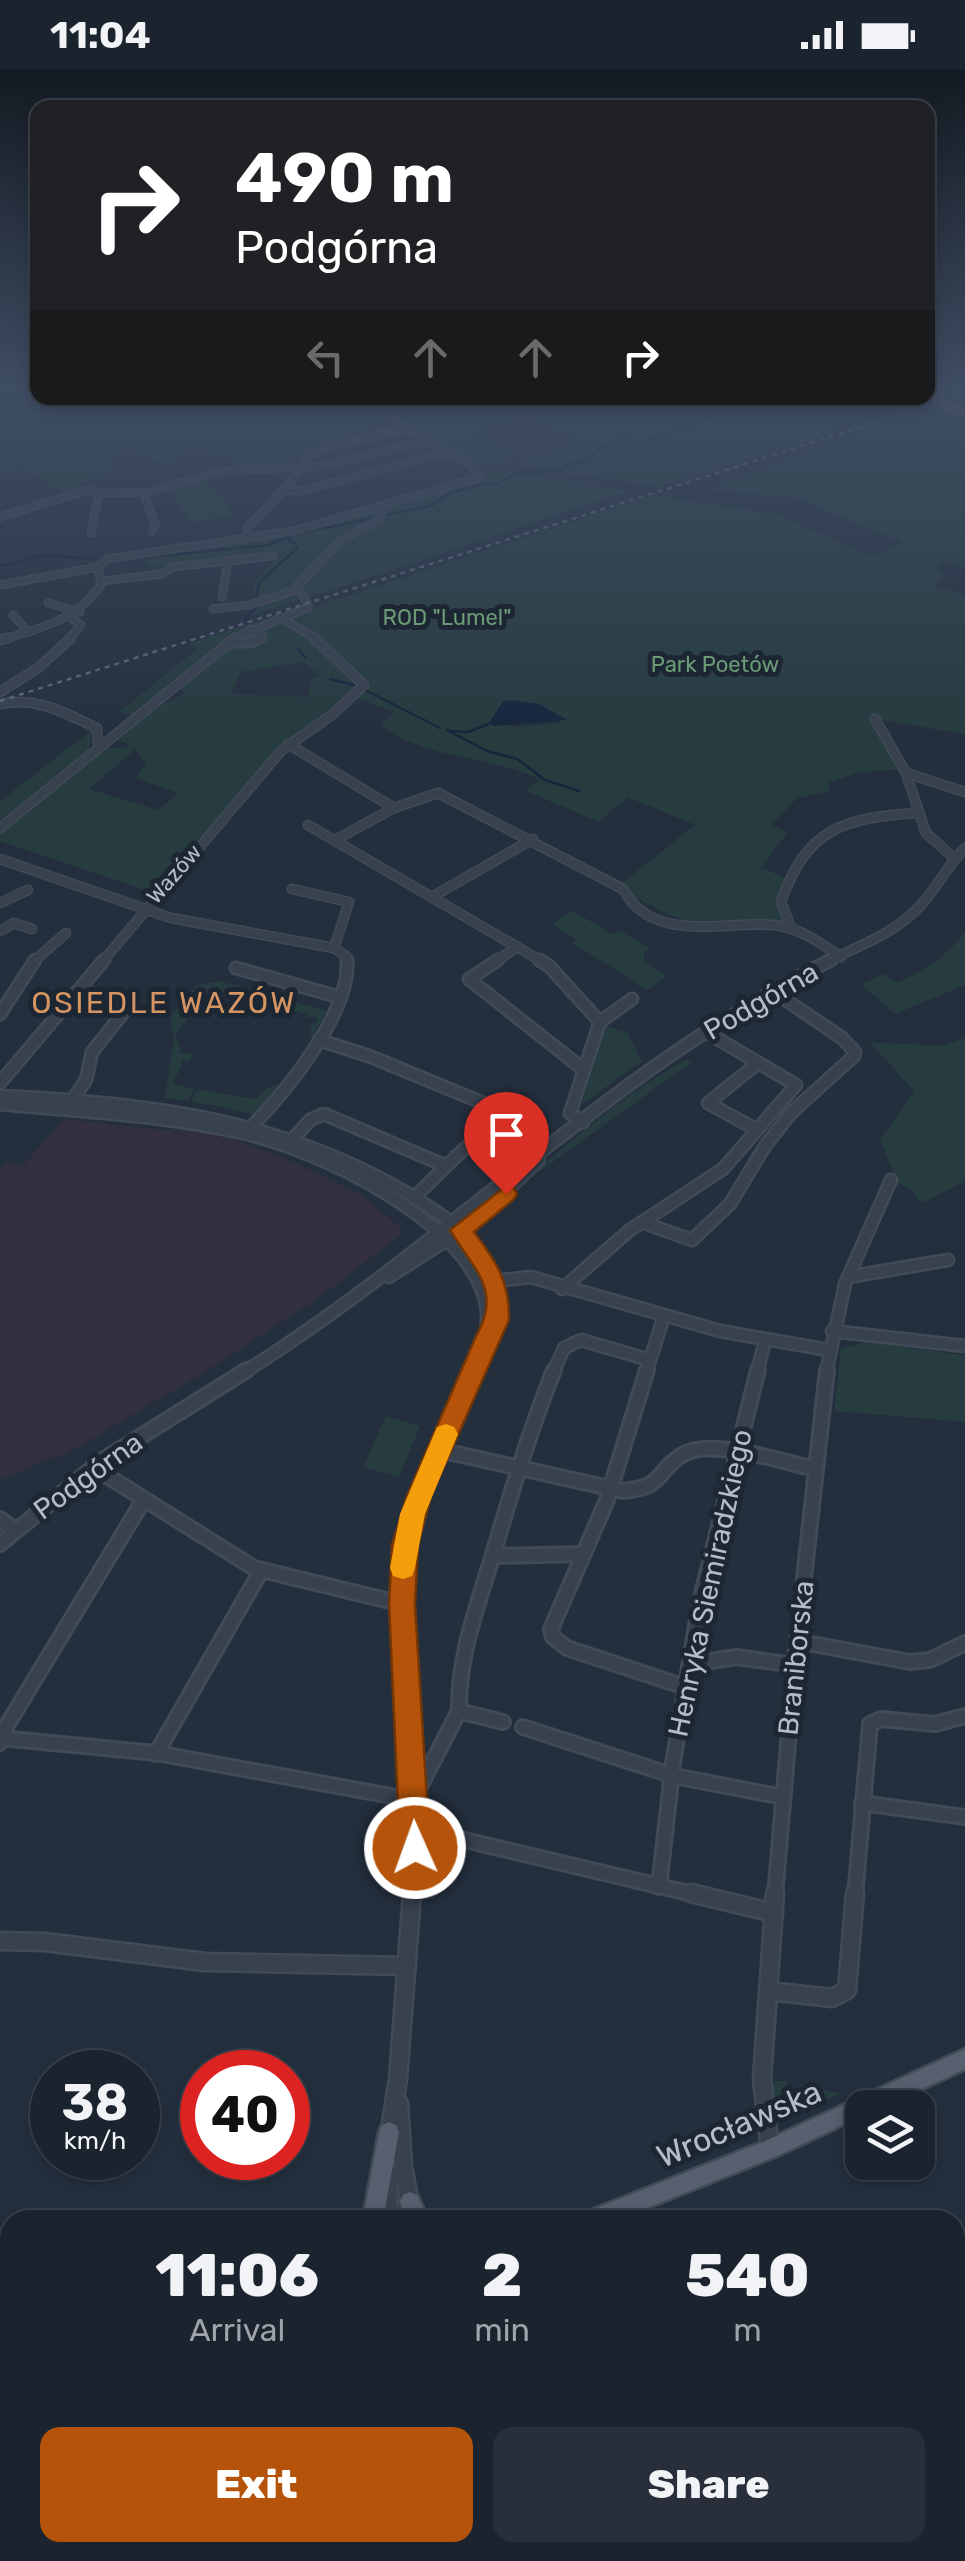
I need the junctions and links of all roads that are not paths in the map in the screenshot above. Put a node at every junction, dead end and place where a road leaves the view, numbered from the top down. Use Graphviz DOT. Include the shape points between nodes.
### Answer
graph roads {
  1 [pos="48,502"];
  2 [pos="97,502"];
  3 [pos="147,502"];
  4 [pos="272,502"];
  5 [pos="400,502"];
  6 [pos="378,509"];
  7 [pos="0,517"];
  8 [pos="152,531"];
  9 [pos="91,533"];
  10 [pos="249,538"];
  11 [pos="272,556"];
  12 [pos="228,561"];
  13 [pos="98,568"];
  14 [pos="103,581"];
  15 [pos="0,586"];
  16 [pos="296,590"];
  17 [pos="222,597"];
  18 [pos="48,603"];
  19 [pos="212,608"];
  20 [pos="80,612"];
  21 [pos="13,615"];
  22 [pos="279,617"];
  23 [pos="71,618"];
  24 [pos="250,629"];
  25 [pos="29,632"];
  26 [pos="0,640"];
  27 [pos="225,643"];
  28 [pos="0,692"];
  29 [pos="0,704"];
  30 [pos="875,719"];
  31 [pos="288,744"];
  32 [pos="103,745"];
  33 [pos="906,773"];
  34 [pos="965,792"];
  35 [pos="394,808"];
  36 [pos="917,813"];
  37 [pos="308,825"];
  38 [pos="0,828"];
  39 [pos="533,839"];
  40 [pos="335,840"];
  41 [pos="965,848"];
  42 [pos="954,858"];
  43 [pos="0,859"];
  44 [pos="292,889"];
  45 [pos="28,890"];
  46 [pos="432,897"];
  47 [pos="0,903"];
  48 [pos="144,909"];
  49 [pos="792,928"];
  50 [pos="32,929"];
  51 [pos="0,931"];
  52 [pos="66,933"];
  53 [pos="518,947"];
  54 [pos="334,948"];
  55 [pos="841,957"];
  56 [pos="236,968"];
  57 [pos="770,990"];
  58 [pos="94,994"];
  59 [pos="340,997"];
  60 [pos="632,999"];
  61 [pos="0,1014"];
  62 [pos="600,1022"];
  63 [pos="706,1032"];
  64 [pos="319,1040"];
  65 [pos="758,1063"];
  66 [pos="584,1070"];
  67 [pos="0,1082"];
  68 [pos="0,1096"];
  69 [pos="0,1104"];
  70 [pos="69,1104"];
  71 [pos="582,1122"];
  72 [pos="253,1126"];
  73 [pos="758,1130"];
  74 [pos="238,1131"];
  75 [pos="289,1142"];
  76 [pos="548,1148"];
  77 [pos="446,1166"];
  78 [pos="891,1180"];
  79 [pos="384,1194"];
  80 [pos="411,1195"];
  81 [pos="644,1223"];
  82 [pos="456,1227"];
  83 [pos="443,1235"];
  84 [pos="948,1260"];
  85 [pos="848,1277"];
  86 [pos="494,1281"];
  87 [pos="562,1289"];
  88 [pos="664,1316"];
  89 [pos="832,1331"];
  90 [pos="487,1336"];
  91 [pos="765,1341"];
  92 [pos="965,1346"];
  93 [pos="829,1350"];
  94 [pos="650,1360"];
  95 [pos="439,1450"];
  96 [pos="734,1454"];
  97 [pos="94,1467"];
  98 [pos="815,1469"];
  99 [pos="520,1470"];
  100 [pos="609,1490"];
  101 [pos="144,1501"];
  102 [pos="0,1519"];
  103 [pos="14,1530"];
  104 [pos="0,1544"];
  105 [pos="583,1554"];
  106 [pos="493,1556"];
  107 [pos="261,1571"];
  108 [pos="402,1604"];
  109 [pos="796,1642"];
  110 [pos="965,1643"];
  111 [pos="690,1664"];
  112 [pos="794,1665"];
  113 [pos="686,1686"];
  114 [pos="459,1712"];
  115 [pos="965,1716"];
  116 [pos="503,1722"];
  117 [pos="522,1726"];
  118 [pos="0,1740"];
  119 [pos="156,1754"];
  120 [pos="674,1776"];
  121 [pos="783,1797"];
  122 [pos="413,1800"];
  123 [pos="862,1803"];
  124 [pos="965,1817"];
  125 [pos="414,1828"];
  126 [pos="660,1887"];
  127 [pos="774,1913"];
  128 [pos="0,1941"];
  129 [pos="407,1966"];
  130 [pos="769,1991"];
  131 [pos="965,2059"];
  132 [pos="398,2079"];
  133 [pos="389,2132"];
  134 [pos="770,2149"];
  135 [pos="375,2210"];
  136 [pos="388,2210"];
  137 [pos="413,2210"];
  138 [pos="616,2210"];
  1 -- 7 [label="street"];
  2 -- 9 [label="street"];
  3 -- 8 [label="street" via="156,525"];
  4 -- 10 [label="street" via="247,528"];
  5 -- 6 [label="street"];
  6 -- 10 [label="street"];
  6 -- 16 [label="street" via="379,520 341,540"];
  10 -- 13 [label="street" via="105,559"];
  11 -- 12 [label="street"];
  12 -- 14 [label="street"];
  12 -- 17 [label="street"];
  13 -- 14 [label="street"];
  13 -- 15 [label="street"];
  14 -- 20 [label="street"];
  16 -- 19 [label="street"];
  16 -- 22 [label="street" via="309,606"];
  18 -- 20 [label="street"];
  20 -- 23 [label="street"];
  21 -- 25 [label="street"];
  22 -- 24 [label="street"];
  22 -- 31 [label="street, Wazów" via="323,643 361,687"];
  23 -- 25 [label="street"];
  23 -- 28 [label="street" via="81,625 49,660"];
  24 -- 27 [label="street"];
  24 -- 27 [label="street" via="262,638"];
  25 -- 26 [label="street"];
  27 -- 32 [label="street"];
  29 -- 32 [label="street" via="38,700 97,728"];
  30 -- 33 [label="street"];
  31 -- 35 [label="street"];
  31 -- 48 [label="street, Wazów"];
  32 -- 38 [label="street"];
  33 -- 34 [label="street"];
  33 -- 36 [label="street"];
  35 -- 39 [label="street" via="438,793"];
  35 -- 40 [label="street"];
  36 -- 42 [label="street" via="937,849"];
  36 -- 49 [label="street" via="870,816 830,828 800,857 782,896"];
  37 -- 40 [label="street"];
  39 -- 46 [label="street"];
  39 -- 49 [label="street" via="667,922"];
  40 -- 46 [label="street"];
  41 -- 42 [label="street, Podgórna"];
  42 -- 55 [label="street, Podgórna" via="906,920"];
  43 -- 48 [label="street"];
  44 -- 54 [label="street" via="349,902"];
  45 -- 47 [label="street"];
  46 -- 53 [label="street"];
  48 -- 54 [label="street"];
  48 -- 67 [label="street, Wazów"];
  49 -- 55 [label="street"];
  50 -- 51 [label="street" via="14,924"];
  52 -- 61 [label="street" via="33,962"];
  53 -- 62 [label="street" via="549,966"];
  53 -- 66 [label="street" via="469,978"];
  54 -- 59 [label="street" via="351,968"];
  55 -- 57 [label="street, Podgórna"];
  56 -- 59 [label="street"];
  57 -- 63 [label="street, Podgórna"];
  57 -- 81 [label="street" via="842,1038 854,1056 790,1113 740,1190 692,1240"];
  58 -- 70 [label="street" via="131,1003 92,1052 86,1080"];
  59 -- 64 [label="street"];
  60 -- 62 [label="street"];
  62 -- 66 [label="street"];
  63 -- 65 [label="street"];
  63 -- 71 [label="street, Podgórna"];
  64 -- 72 [label="street"];
  64 -- 77 [label="street" via="500,1110"];
  65 -- 73 [label="street" via="796,1085"];
  65 -- 73 [label="street" via="708,1103"];
  66 -- 71 [label="street" via="570,1114"];
  68 -- 70 [label="street"];
  69 -- 70 [label="street"];
  70 -- 72 [label="street" via="188,1112"];
  70 -- 74 [label="street"];
  71 -- 76 [label="street, Podgórna"];
  72 -- 74 [label="street"];
  72 -- 75 [label="street"];
  73 -- 81 [label="street" via="723,1168"];
  74 -- 75 [label="street"];
  75 -- 77 [label="street" via="324,1114"];
  75 -- 79 [label="street"];
  75 -- 80 [label="street" via="354,1164"];
  76 -- 82 [label="street, Podgórna" via="506,1194"];
  77 -- 80 [label="street"];
  78 -- 85 [label="street, Braniborska"];
  79 -- 80 [label="street"];
  79 -- 83 [label="street"];
  80 -- 82 [label="street"];
  81 -- 87 [label="street"];
  82 -- 83 [label="street, Podgórna"];
  82 -- 86 [label="street" via="479,1250"];
  83 -- 90 [label="street" via="468,1258 482,1286"];
  83 -- 97 [label="street, Podgórna" via="294,1341"];
  84 -- 85 [label="street"];
  85 -- 89 [label="street, Braniborska"];
  86 -- 87 [label="street" via="525,1276"];
  86 -- 90 [label="street" via="498,1320"];
  87 -- 88 [label="street"];
  88 -- 91 [label="street"];
  88 -- 94 [label="street"];
  89 -- 92 [label="street"];
  89 -- 93 [label="street, Braniborska"];
  90 -- 95 [label="street"];
  91 -- 93 [label="street"];
  91 -- 96 [label="street, Henryka Siemiradzkiego"];
  93 -- 98 [label="street, Braniborska"];
  94 -- 99 [label="street" via="581,1340 568,1344"];
  94 -- 100 [label="street"];
  95 -- 99 [label="street"];
  95 -- 108 [label="street" via="408,1530"];
  96 -- 98 [label="street"];
  96 -- 100 [label="street" via="685,1453 646,1489"];
  96 -- 111 [label="street, Henryka Siemiradzkiego"];
  97 -- 101 [label="street"];
  97 -- 103 [label="street, Podgórna"];
  98 -- 109 [label="street, Braniborska"];
  99 -- 100 [label="street"];
  99 -- 106 [label="street"];
  100 -- 105 [label="street"];
  101 -- 107 [label="street"];
  101 -- 118 [label="street"];
  102 -- 103 [label="street"];
  103 -- 104 [label="street, Podgórna"];
  105 -- 106 [label="street"];
  105 -- 113 [label="street" via="553,1637 567,1648"];
  106 -- 114 [label="street" via="466,1653"];
  107 -- 108 [label="street"];
  107 -- 119 [label="street"];
  108 -- 122 [label="street"];
  109 -- 110 [label="street" via="910,1662"];
  109 -- 112 [label="street, Braniborska"];
  111 -- 112 [label="street" via="737,1657"];
  111 -- 113 [label="street, Henryka Siemiradzkiego"];
  112 -- 121 [label="street, Braniborska"];
  113 -- 120 [label="street, Henryka Siemiradzkiego"];
  114 -- 116 [label="street"];
  114 -- 122 [label="street"];
  115 -- 123 [label="street" via="935,1724 874,1720"];
  117 -- 120 [label="street"];
  118 -- 119 [label="street"];
  119 -- 122 [label="street"];
  120 -- 121 [label="street"];
  120 -- 126 [label="street, Henryka Siemiradzkiego"];
  121 -- 127 [label="street, Braniborska"];
  122 -- 125 [label="street"];
  123 -- 124 [label="street"];
  123 -- 130 [label="street" via="847,1990 832,1998"];
  125 -- 126 [label="street"];
  125 -- 129 [label="street"];
  126 -- 127 [label="street"];
  127 -- 130 [label="street, Braniborska"];
  128 -- 129 [label="street" via="178,1960"];
  129 -- 132 [label="street"];
  130 -- 134 [label="street, Braniborska" via="762,2112"];
  131 -- 134 [label="main road, Wrocławska"];
  132 -- 133 [label="street"];
  132 -- 137 [label="street" via="403,2167"];
  133 -- 135 [label="main road"];
  133 -- 136 [label="street"];
  134 -- 138 [label="main road, Wrocławska"];
}
